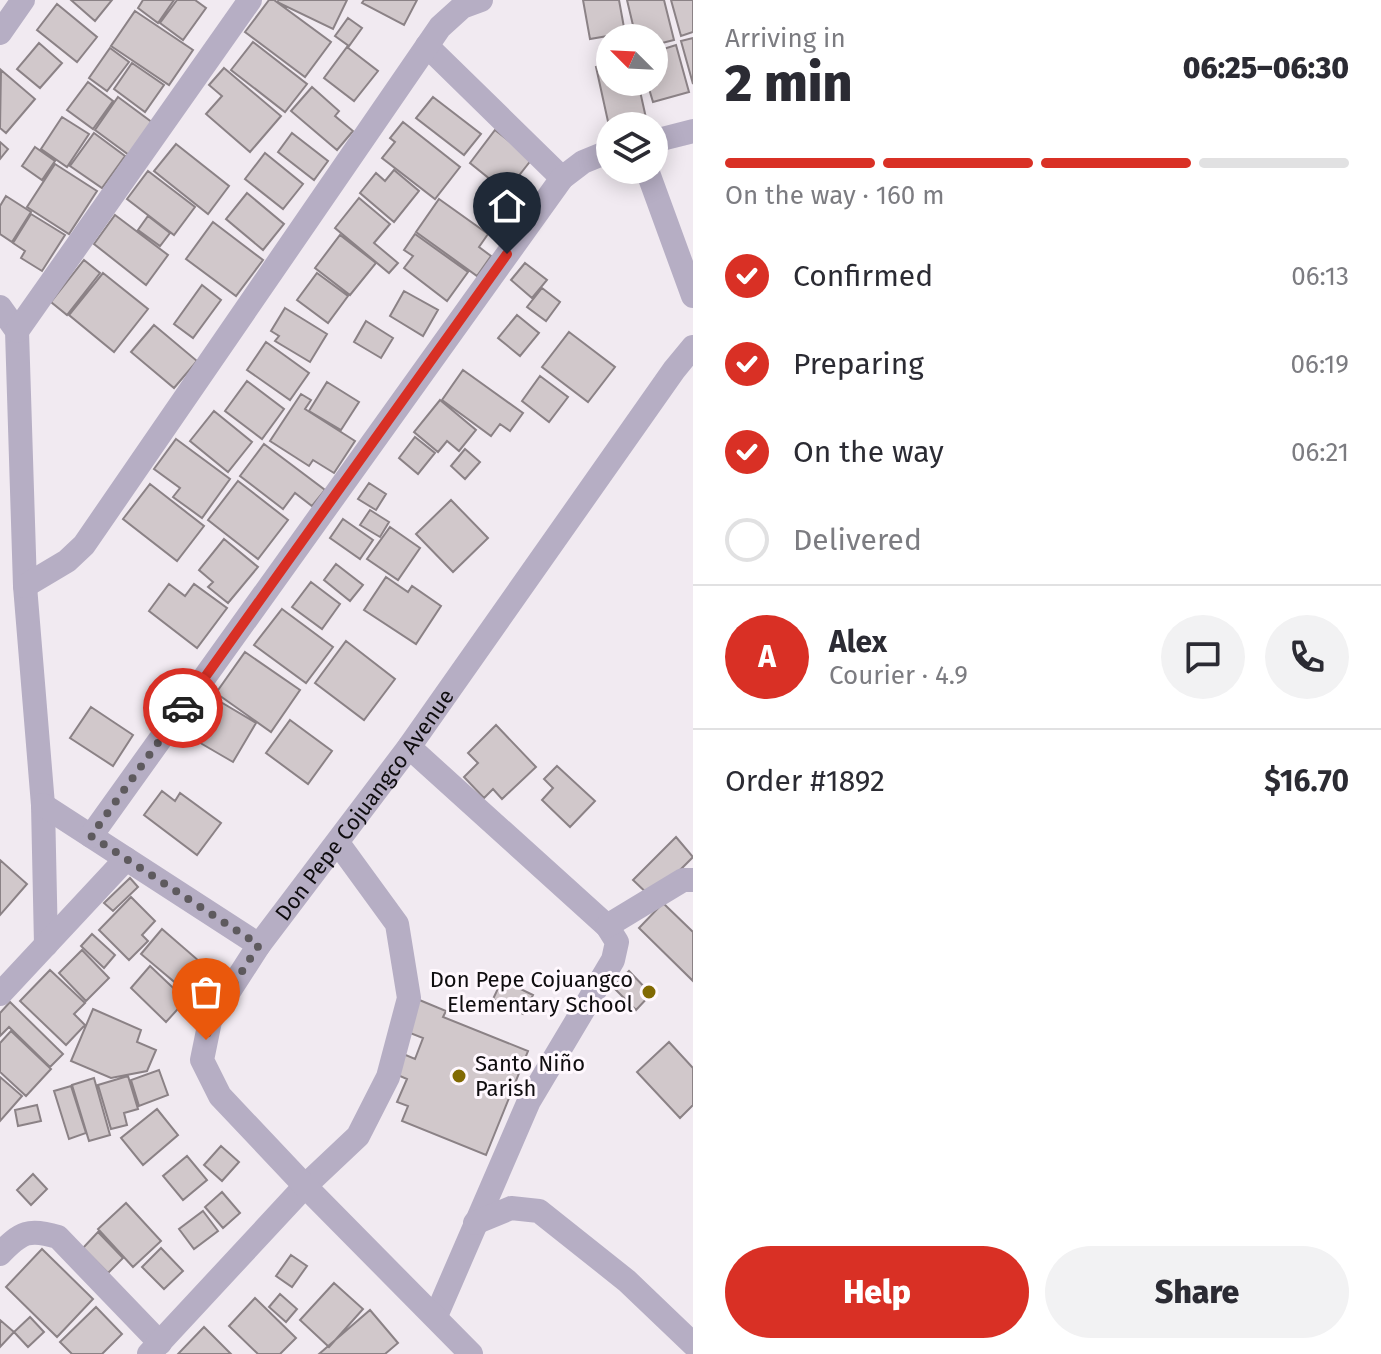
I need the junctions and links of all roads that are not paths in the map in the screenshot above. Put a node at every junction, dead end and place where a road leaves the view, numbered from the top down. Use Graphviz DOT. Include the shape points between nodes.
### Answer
graph roads {
  1 [pos="23,0"];
  2 [pos="250,0"];
  3 [pos="467,2"];
  4 [pos="0,33"];
  5 [pos="427,46"];
  6 [pos="693,131"];
  7 [pos="668,137"];
  8 [pos="596,157"];
  9 [pos="562,178"];
  10 [pos="652,184"];
  11 [pos="693,296"];
  12 [pos="0,307"];
  13 [pos="17,331"];
  14 [pos="693,347"];
  15 [pos="25,586"];
  16 [pos="409,747"];
  17 [pos="43,805"];
  18 [pos="91,836"];
  19 [pos="338,843"];
  20 [pos="126,859"];
  21 [pos="693,880"];
  22 [pos="607,926"];
  23 [pos="46,945"];
  24 [pos="259,945"];
  25 [pos="0,994"];
  26 [pos="305,1186"];
  27 [pos="475,1223"];
  28 [pos="0,1254"];
  29 [pos="436,1316"];
  30 [pos="693,1344"];
  31 [pos="154,1349"];
  32 [pos="471,1354"];
  1 -- 4 [label="street"];
  2 -- 13 [label="street"];
  3 -- 5 [label="street"];
  5 -- 9 [label="street"];
  5 -- 15 [label="street" via="84,545"];
  6 -- 7 [label="street"];
  8 -- 9 [label="street"];
  9 -- 18 [label="street"];
  10 -- 11 [label="street"];
  12 -- 13 [label="street"];
  13 -- 15 [label="street"];
  14 -- 16 [label="street, Don Pepe Cojuangco Avenue"];
  15 -- 17 [label="street"];
  16 -- 19 [label="street, Don Pepe Cojuangco Avenue"];
  16 -- 22 [label="street"];
  17 -- 18 [label="street"];
  17 -- 23 [label="street"];
  18 -- 20 [label="street"];
  19 -- 24 [label="street, Don Pepe Cojuangco Avenue"];
  19 -- 26 [label="street" via="397,924 409,998 388,1077 358,1136"];
  20 -- 23 [label="street"];
  20 -- 24 [label="street"];
  21 -- 22 [label="street" via="683,880"];
  22 -- 27 [label="street" via="617,942 613,960 529,1101"];
  23 -- 25 [label="street"];
  24 -- 26 [label="street, Don Pepe Cojuangco Avenue" via="210,1021 202,1060 220,1096"];
  26 -- 29 [label="street, Don Pepe Cojuangco Avenue"];
  26 -- 31 [label="street"];
  27 -- 29 [label="street"];
  27 -- 30 [label="street" via="511,1208 539,1211 627,1281"];
  28 -- 31 [label="street" via="15,1238 35,1230 58,1237"];
  29 -- 32 [label="street, Don Pepe Cojuangco Avenue"];
}
